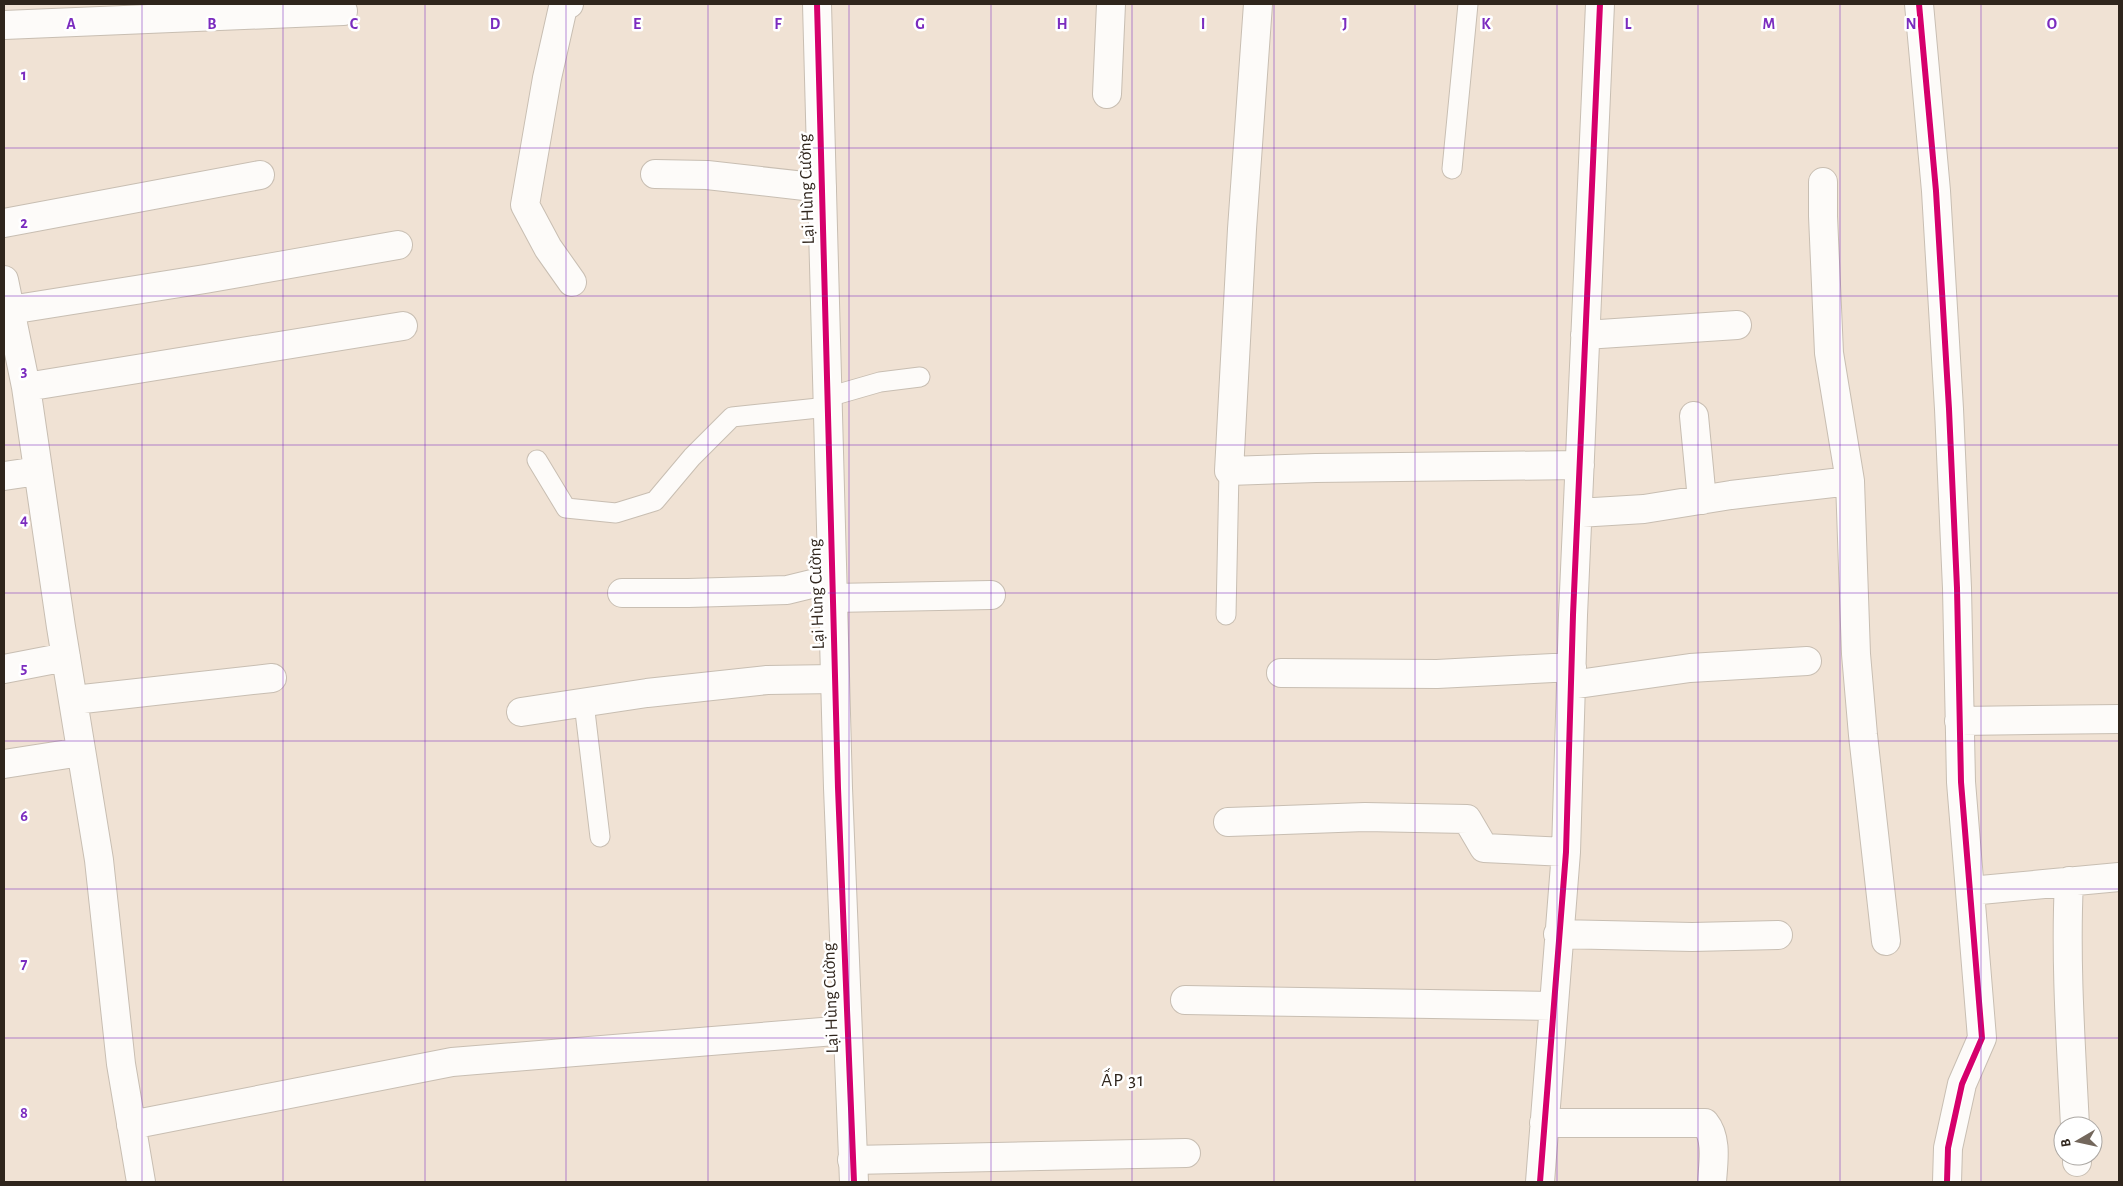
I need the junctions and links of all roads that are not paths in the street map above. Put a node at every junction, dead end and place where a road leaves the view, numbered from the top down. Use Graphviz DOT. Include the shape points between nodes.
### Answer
graph roads {
  1 [pos="569,4"];
  2 [pos="817,4"];
  3 [pos="1111,4"];
  4 [pos="1258,4"];
  5 [pos="1468,4"];
  6 [pos="1600,4"];
  7 [pos="1920,4"];
  8 [pos="344,11"];
  9 [pos="4,25"];
  10 [pos="1107,94"];
  11 [pos="1452,169"];
  12 [pos="655,174"];
  13 [pos="260,175"];
  14 [pos="1823,182"];
  15 [pos="822,188"];
  16 [pos="4,223"];
  17 [pos="398,245"];
  18 [pos="4,280"];
  19 [pos="572,282"];
  20 [pos="10,310"];
  21 [pos="1737,324"];
  22 [pos="404,326"];
  23 [pos="1585,334"];
  24 [pos="920,376"];
  25 [pos="26,387"];
  26 [pos="828,402"];
  27 [pos="1694,416"];
  28 [pos="536,460"];
  29 [pos="1580,464"];
  30 [pos="38,471"];
  31 [pos="1229,471"];
  32 [pos="4,476"];
  33 [pos="1850,481"];
  34 [pos="1702,500"];
  35 [pos="1578,512"];
  36 [pos="832,588"];
  37 [pos="622,593"];
  38 [pos="991,595"];
  39 [pos="1226,615"];
  40 [pos="66,657"];
  41 [pos="1807,661"];
  42 [pos="4,669"];
  43 [pos="1281,673"];
  44 [pos="1571,676"];
  45 [pos="272,678"];
  46 [pos="835,679"];
  47 [pos="74,700"];
  48 [pos="584,703"];
  49 [pos="521,712"];
  50 [pos="2119,719"];
  51 [pos="1960,721"];
  52 [pos="81,752"];
  53 [pos="4,764"];
  54 [pos="1228,822"];
  55 [pos="600,838"];
  56 [pos="1566,852"];
  57 [pos="2119,877"];
  58 [pos="2069,881"];
  59 [pos="1970,890"];
  60 [pos="1558,934"];
  61 [pos="1778,935"];
  62 [pos="1886,941"];
  63 [pos="1185,1000"];
  64 [pos="1553,1006"];
  65 [pos="847,1030"];
  66 [pos="2075,1116"];
  67 [pos="1544,1122"];
  68 [pos="131,1124"];
  69 [pos="1186,1153"];
  70 [pos="853,1171"];
  71 [pos="141,1182"];
  72 [pos="1540,1182"];
  73 [pos="1712,1182"];
  74 [pos="1947,1182"];
  1 -- 19 [label="street" via="562,7 525,205 548,248"];
  2 -- 15 [label="street, Lại Hùng Cường"];
  3 -- 10 [label="street"];
  4 -- 31 [label="street"];
  5 -- 11 [label="lane"];
  6 -- 23 [label="street"];
  7 -- 51 [label="street" via="1936,191 1949,409"];
  8 -- 9 [label="street"];
  12 -- 15 [label="street" via="707,175"];
  13 -- 16 [label="street"];
  14 -- 33 [label="street" via="1829,353"];
  15 -- 26 [label="street, Lại Hùng Cường"];
  17 -- 20 [label="street"];
  18 -- 20 [label="street"];
  20 -- 25 [label="street"];
  21 -- 23 [label="street"];
  22 -- 25 [label="street"];
  23 -- 29 [label="street"];
  24 -- 26 [label="lane" via="880,382"];
  25 -- 30 [label="street"];
  26 -- 28 [label="lane" via="732,417 655,501 616,513 566,508"];
  26 -- 36 [label="street, Lại Hùng Cường"];
  27 -- 34 [label="street"];
  29 -- 31 [label="street"];
  29 -- 35 [label="street"];
  30 -- 32 [label="street"];
  30 -- 40 [label="street"];
  31 -- 39 [label="lane"];
  33 -- 34 [label="street"];
  33 -- 62 [label="street" via="1856,654"];
  34 -- 35 [label="street" via="1644,509"];
  35 -- 44 [label="street"];
  36 -- 37 [label="street" via="688,594"];
  36 -- 38 [label="street"];
  36 -- 46 [label="street, Lại Hùng Cường"];
  40 -- 42 [label="street"];
  40 -- 47 [label="street"];
  41 -- 44 [label="street"];
  43 -- 44 [label="street"];
  44 -- 56 [label="street"];
  45 -- 47 [label="street"];
  46 -- 48 [label="street" via="767,680"];
  46 -- 65 [label="street, Lại Hùng Cường"];
  47 -- 52 [label="street"];
  48 -- 49 [label="street"];
  48 -- 55 [label="lane"];
  50 -- 51 [label="street"];
  51 -- 59 [label="street" via="1961,782"];
  52 -- 53 [label="street"];
  52 -- 68 [label="street" via="99,860 121,1064"];
  54 -- 56 [label="street" via="1365,817 1467,819 1484,848"];
  56 -- 60 [label="street"];
  57 -- 58 [label="street"];
  58 -- 59 [label="street"];
  58 -- 66 [label="street" via="2069,998"];
  59 -- 74 [label="street" via="1982,1038 1962,1084 1948,1148"];
  60 -- 61 [label="street" via="1692,938"];
  60 -- 64 [label="street"];
  63 -- 64 [label="street"];
  64 -- 67 [label="street"];
  65 -- 68 [label="street" via="452,1062"];
  65 -- 70 [label="street, Lại Hùng Cường"];
  67 -- 72 [label="street"];
  67 -- 73 [label="street" via="1705,1123 1713,1145"];
  68 -- 71 [label="street"];
  69 -- 70 [label="street"];
}
